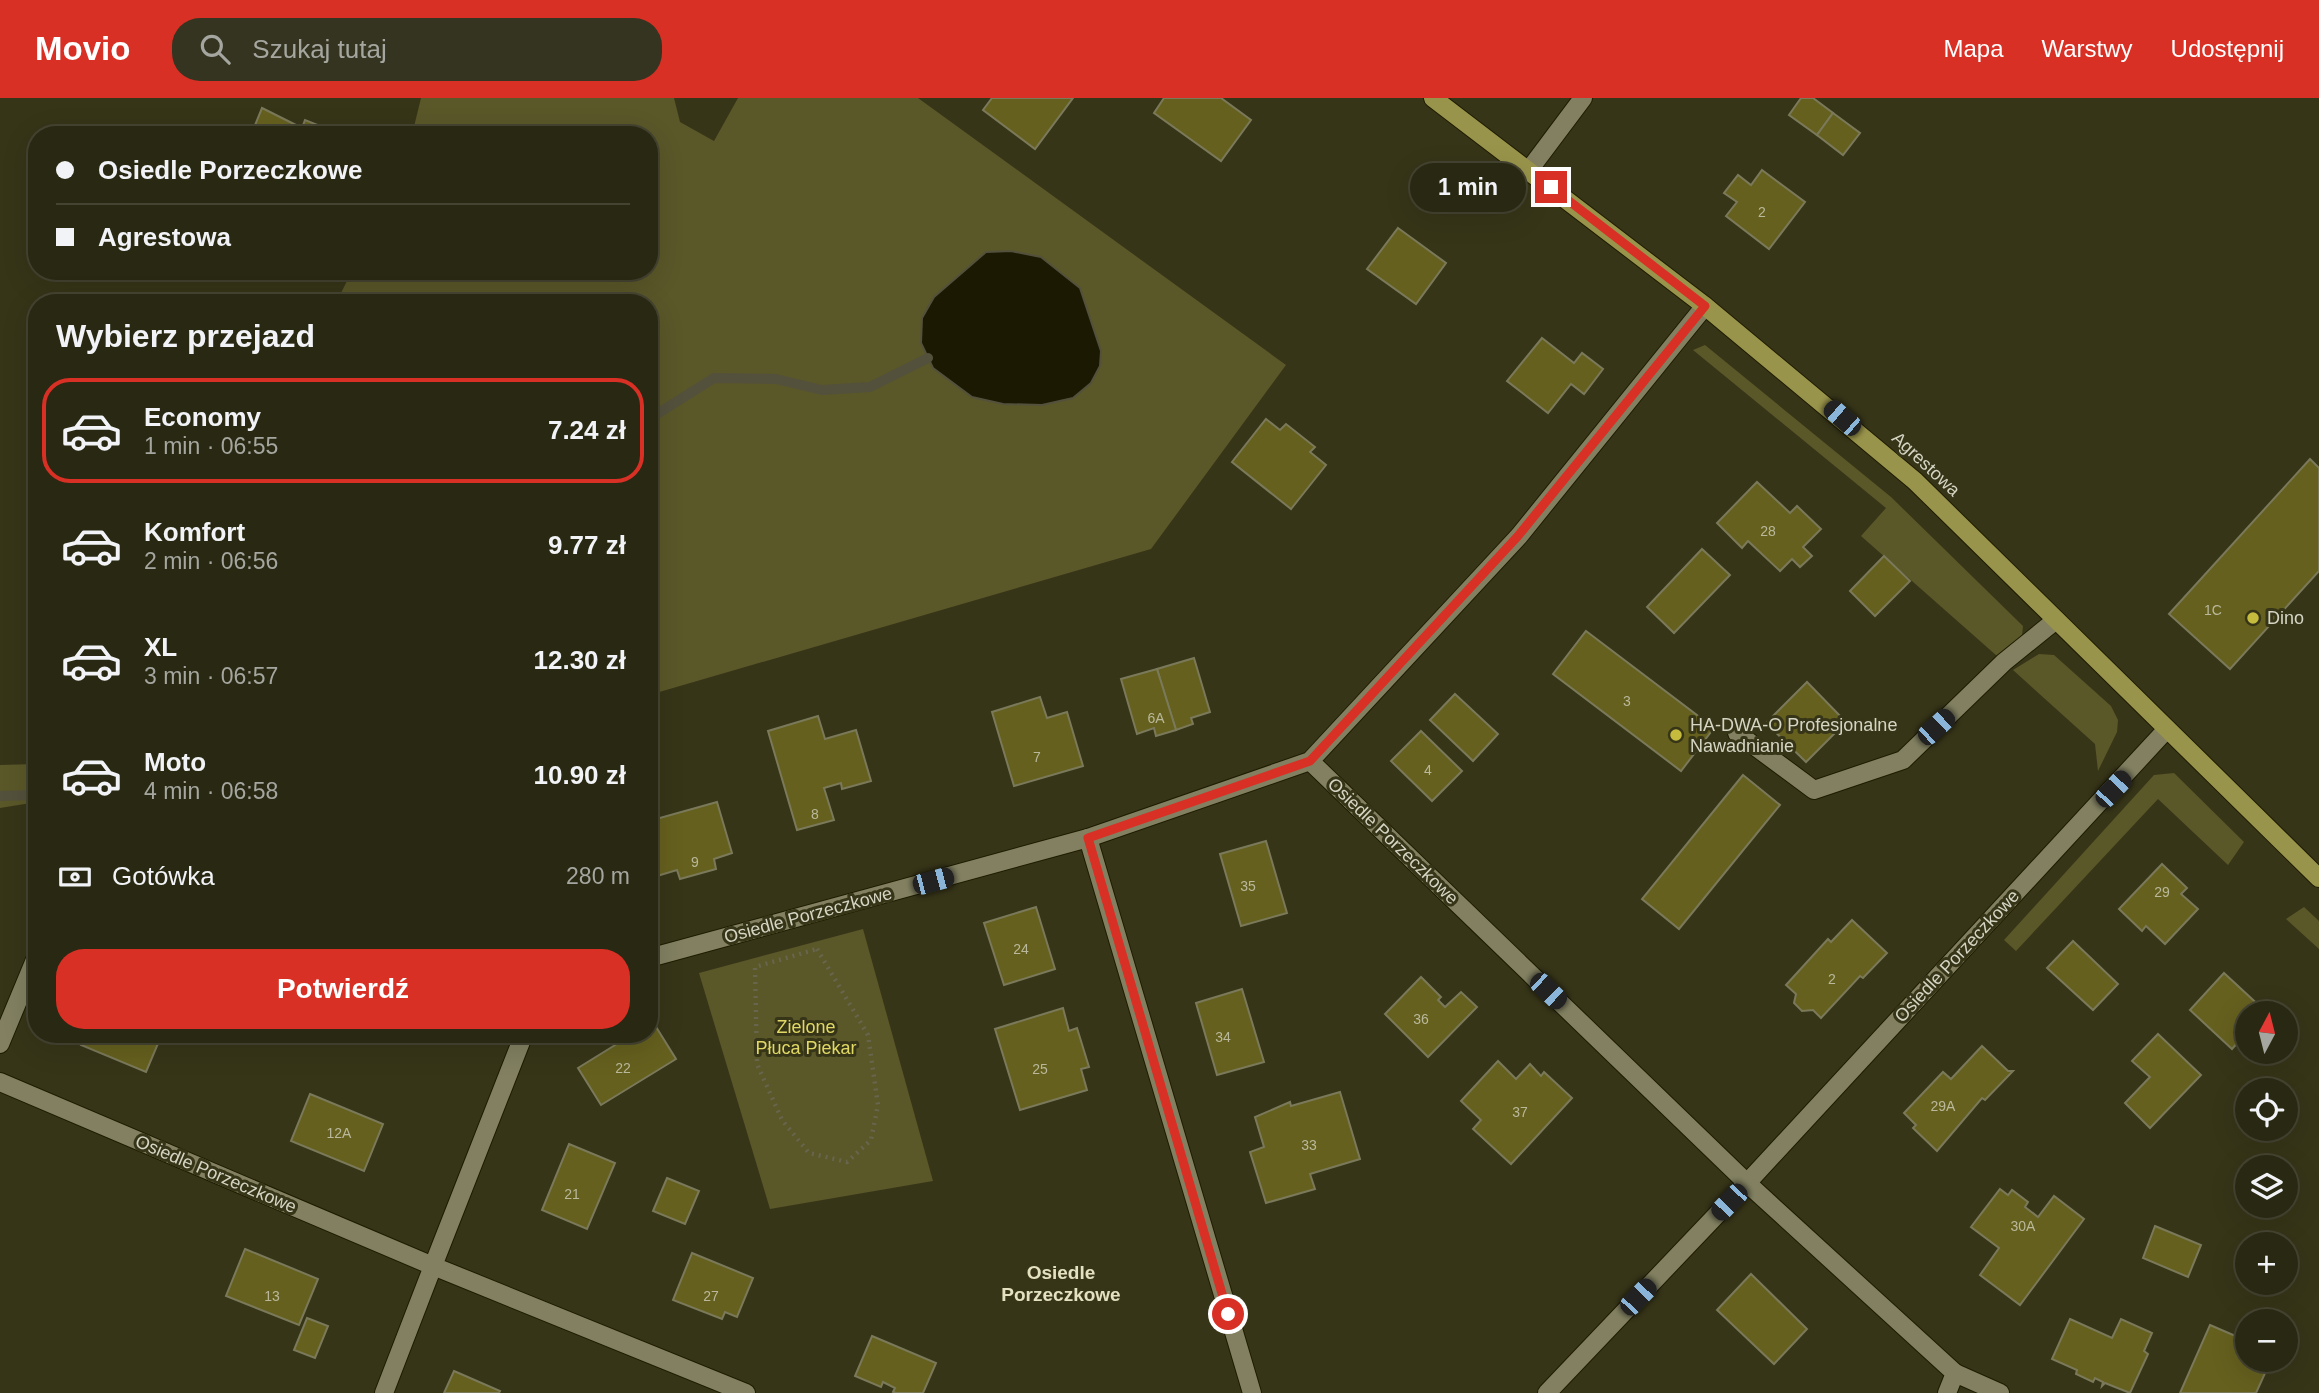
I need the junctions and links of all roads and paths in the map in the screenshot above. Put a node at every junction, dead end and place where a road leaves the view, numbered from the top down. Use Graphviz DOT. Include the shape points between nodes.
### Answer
graph roads {
  1 [pos="1433,98"];
  2 [pos="1583,98"];
  3 [pos="1529,170"];
  4 [pos="1705,306"];
  5 [pos="2056,620"];
  6 [pos="2167,729"];
  7 [pos="1737,733"];
  8 [pos="1310,761"];
  9 [pos="1088,838"];
  10 [pos="2319,878"];
  11 [pos="658,956"];
  12 [pos="755,967"];
  13 [pos="28,977"];
  14 [pos="520,1043"];
  15 [pos="0,1044"];
  16 [pos="0,1082"];
  17 [pos="1747,1183"];
  18 [pos="433,1266"];
  19 [pos="1955,1373"];
  20 [pos="384,1393"];
  21 [pos="746,1393"];
  22 [pos="1252,1393"];
  23 [pos="1547,1393"];
  24 [pos="1947,1393"];
  25 [pos="2000,1393"];
  1 -- 3 [label="main road, Agrestowa"];
  2 -- 3 [label="street"];
  3 -- 4 [label="main road, Agrestowa"];
  4 -- 5 [label="main road, Agrestowa" via="1915,481"];
  4 -- 8 [label="street, Osiedle Porzeczkowe" via="1518,536"];
  5 -- 6 [label="main road, Agrestowa"];
  5 -- 7 [label="street" via="2004,662 1903,760 1814,790"];
  6 -- 10 [label="main road, Agrestowa"];
  6 -- 17 [label="street, Osiedle Porzeczkowe"];
  8 -- 9 [label="street, Osiedle Porzeczkowe"];
  8 -- 17 [label="street, Osiedle Porzeczkowe"];
  9 -- 11 [label="street, Osiedle Porzeczkowe"];
  9 -- 22 [label="street"];
  12 -- 12 [label="path" via="817,949 869,1035 878,1105 871,1140 847,1162 809,1153 782,1120 757,1064"];
  13 -- 15 [label="street"];
  14 -- 18 [label="street"];
  16 -- 18 [label="street, Osiedle Porzeczkowe"];
  17 -- 19 [label="street, Osiedle Porzeczkowe"];
  17 -- 23 [label="street, Osiedle Porzeczkowe"];
  18 -- 20 [label="street"];
  18 -- 21 [label="street, Osiedle Porzeczkowe"];
  19 -- 24 [label="street"];
  19 -- 25 [label="street, Osiedle Porzeczkowe"];
}
